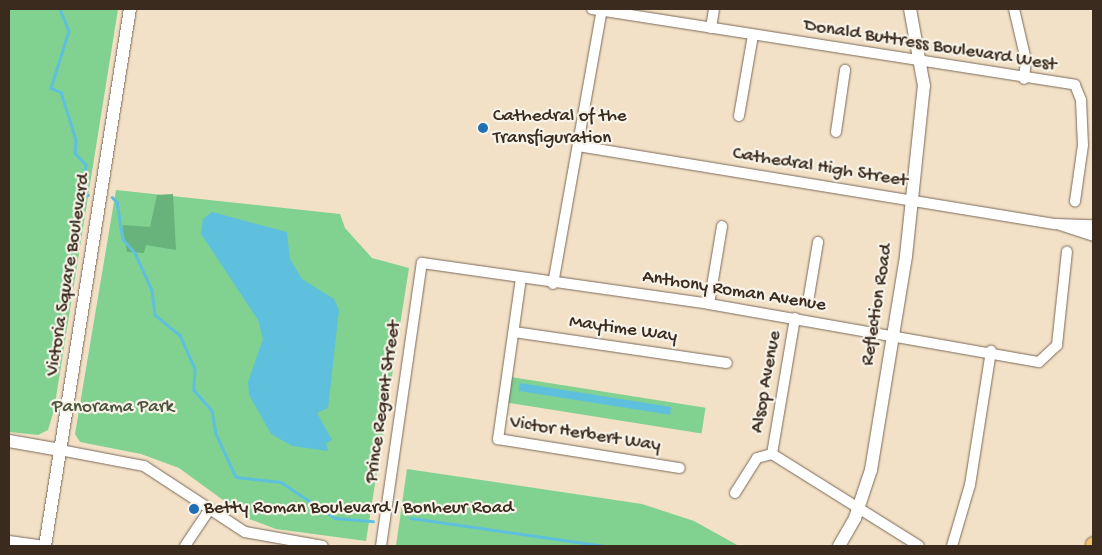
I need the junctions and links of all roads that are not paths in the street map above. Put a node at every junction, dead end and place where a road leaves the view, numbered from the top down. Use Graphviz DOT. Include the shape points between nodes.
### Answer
graph roads {
  1 [pos="130,9"];
  2 [pos="599,9"];
  3 [pos="714,9"];
  4 [pos="910,9"];
  5 [pos="1014,9"];
  6 [pos="711,28"];
  7 [pos="753,35"];
  8 [pos="923,63"];
  9 [pos="845,70"];
  10 [pos="1024,79"];
  11 [pos="740,116"];
  12 [pos="836,132"];
  13 [pos="578,146"];
  14 [pos="912,201"];
  15 [pos="1075,201"];
  16 [pos="1056,224"];
  17 [pos="1093,225"];
  18 [pos="722,226"];
  19 [pos="1093,236"];
  20 [pos="818,242"];
  21 [pos="1067,252"];
  22 [pos="422,263"];
  23 [pos="521,278"];
  24 [pos="553,284"];
  25 [pos="808,302"];
  26 [pos="709,304"];
  27 [pos="795,318"];
  28 [pos="514,332"];
  29 [pos="894,334"];
  30 [pos="991,351"];
  31 [pos="727,363"];
  32 [pos="9,442"];
  33 [pos="60,450"];
  34 [pos="772,454"];
  35 [pos="680,468"];
  36 [pos="735,493"];
  37 [pos="858,509"];
  38 [pos="209,510"];
  39 [pos="9,541"];
  40 [pos="45,546"];
  41 [pos="185,546"];
  42 [pos="323,546"];
  43 [pos="381,546"];
  44 [pos="839,546"];
  45 [pos="919,546"];
  46 [pos="952,546"];
  1 -- 33 [label="street, Victoria Square Boulevard"];
  2 -- 6 [label="street, Donald Buttress Boulevard West"];
  2 -- 13 [label="street"];
  3 -- 6 [label="street"];
  4 -- 8 [label="street, Reflection Road"];
  5 -- 10 [label="street" via="1026,60"];
  6 -- 7 [label="street, Donald Buttress Boulevard West"];
  7 -- 8 [label="street, Donald Buttress Boulevard West"];
  7 -- 11 [label="street"];
  8 -- 10 [label="street, Donald Buttress Boulevard West"];
  8 -- 14 [label="street, Reflection Road"];
  9 -- 12 [label="street"];
  10 -- 15 [label="street, Donald Buttress Boulevard West" via="1075,85 1081,100 1082,145"];
  13 -- 14 [label="street, Cathedral High Street"];
  13 -- 24 [label="street"];
  14 -- 16 [label="street, Cathedral High Street"];
  14 -- 29 [label="street, Reflection Road"];
  16 -- 17 [label="street, Cathedral High Street"];
  16 -- 19 [label="street, Cathedral High Street"];
  18 -- 26 [label="street"];
  20 -- 25 [label="street"];
  21 -- 30 [label="street, Anthony Roman Avenue" via="1057,345 1052,355 1038,362"];
  22 -- 23 [label="street, Anthony Roman Avenue"];
  22 -- 43 [label="street, Prince Regent Street"];
  23 -- 24 [label="street, Anthony Roman Avenue"];
  23 -- 28 [label="street, Victor Herbert Way"];
  24 -- 26 [label="street, Anthony Roman Avenue"];
  26 -- 27 [label="street, Anthony Roman Avenue"];
  27 -- 29 [label="street, Anthony Roman Avenue"];
  27 -- 34 [label="street, Alsop Avenue"];
  28 -- 31 [label="street, Maytime Way"];
  28 -- 35 [label="street, Victor Herbert Way" via="498,439"];
  29 -- 30 [label="street, Anthony Roman Avenue"];
  29 -- 37 [label="street, Reflection Road" via="871,470"];
  30 -- 46 [label="street" via="970,485"];
  32 -- 33 [label="street"];
  33 -- 38 [label="street" via="144,466"];
  33 -- 40 [label="street, Victoria Square Boulevard"];
  34 -- 36 [label="street, Alsop Avenue" via="757,458"];
  34 -- 37 [label="street"];
  37 -- 44 [label="street, Reflection Road"];
  37 -- 45 [label="street"];
  38 -- 41 [label="street"];
  38 -- 42 [label="street" via="245,532"];
  39 -- 40 [label="street"];
}
